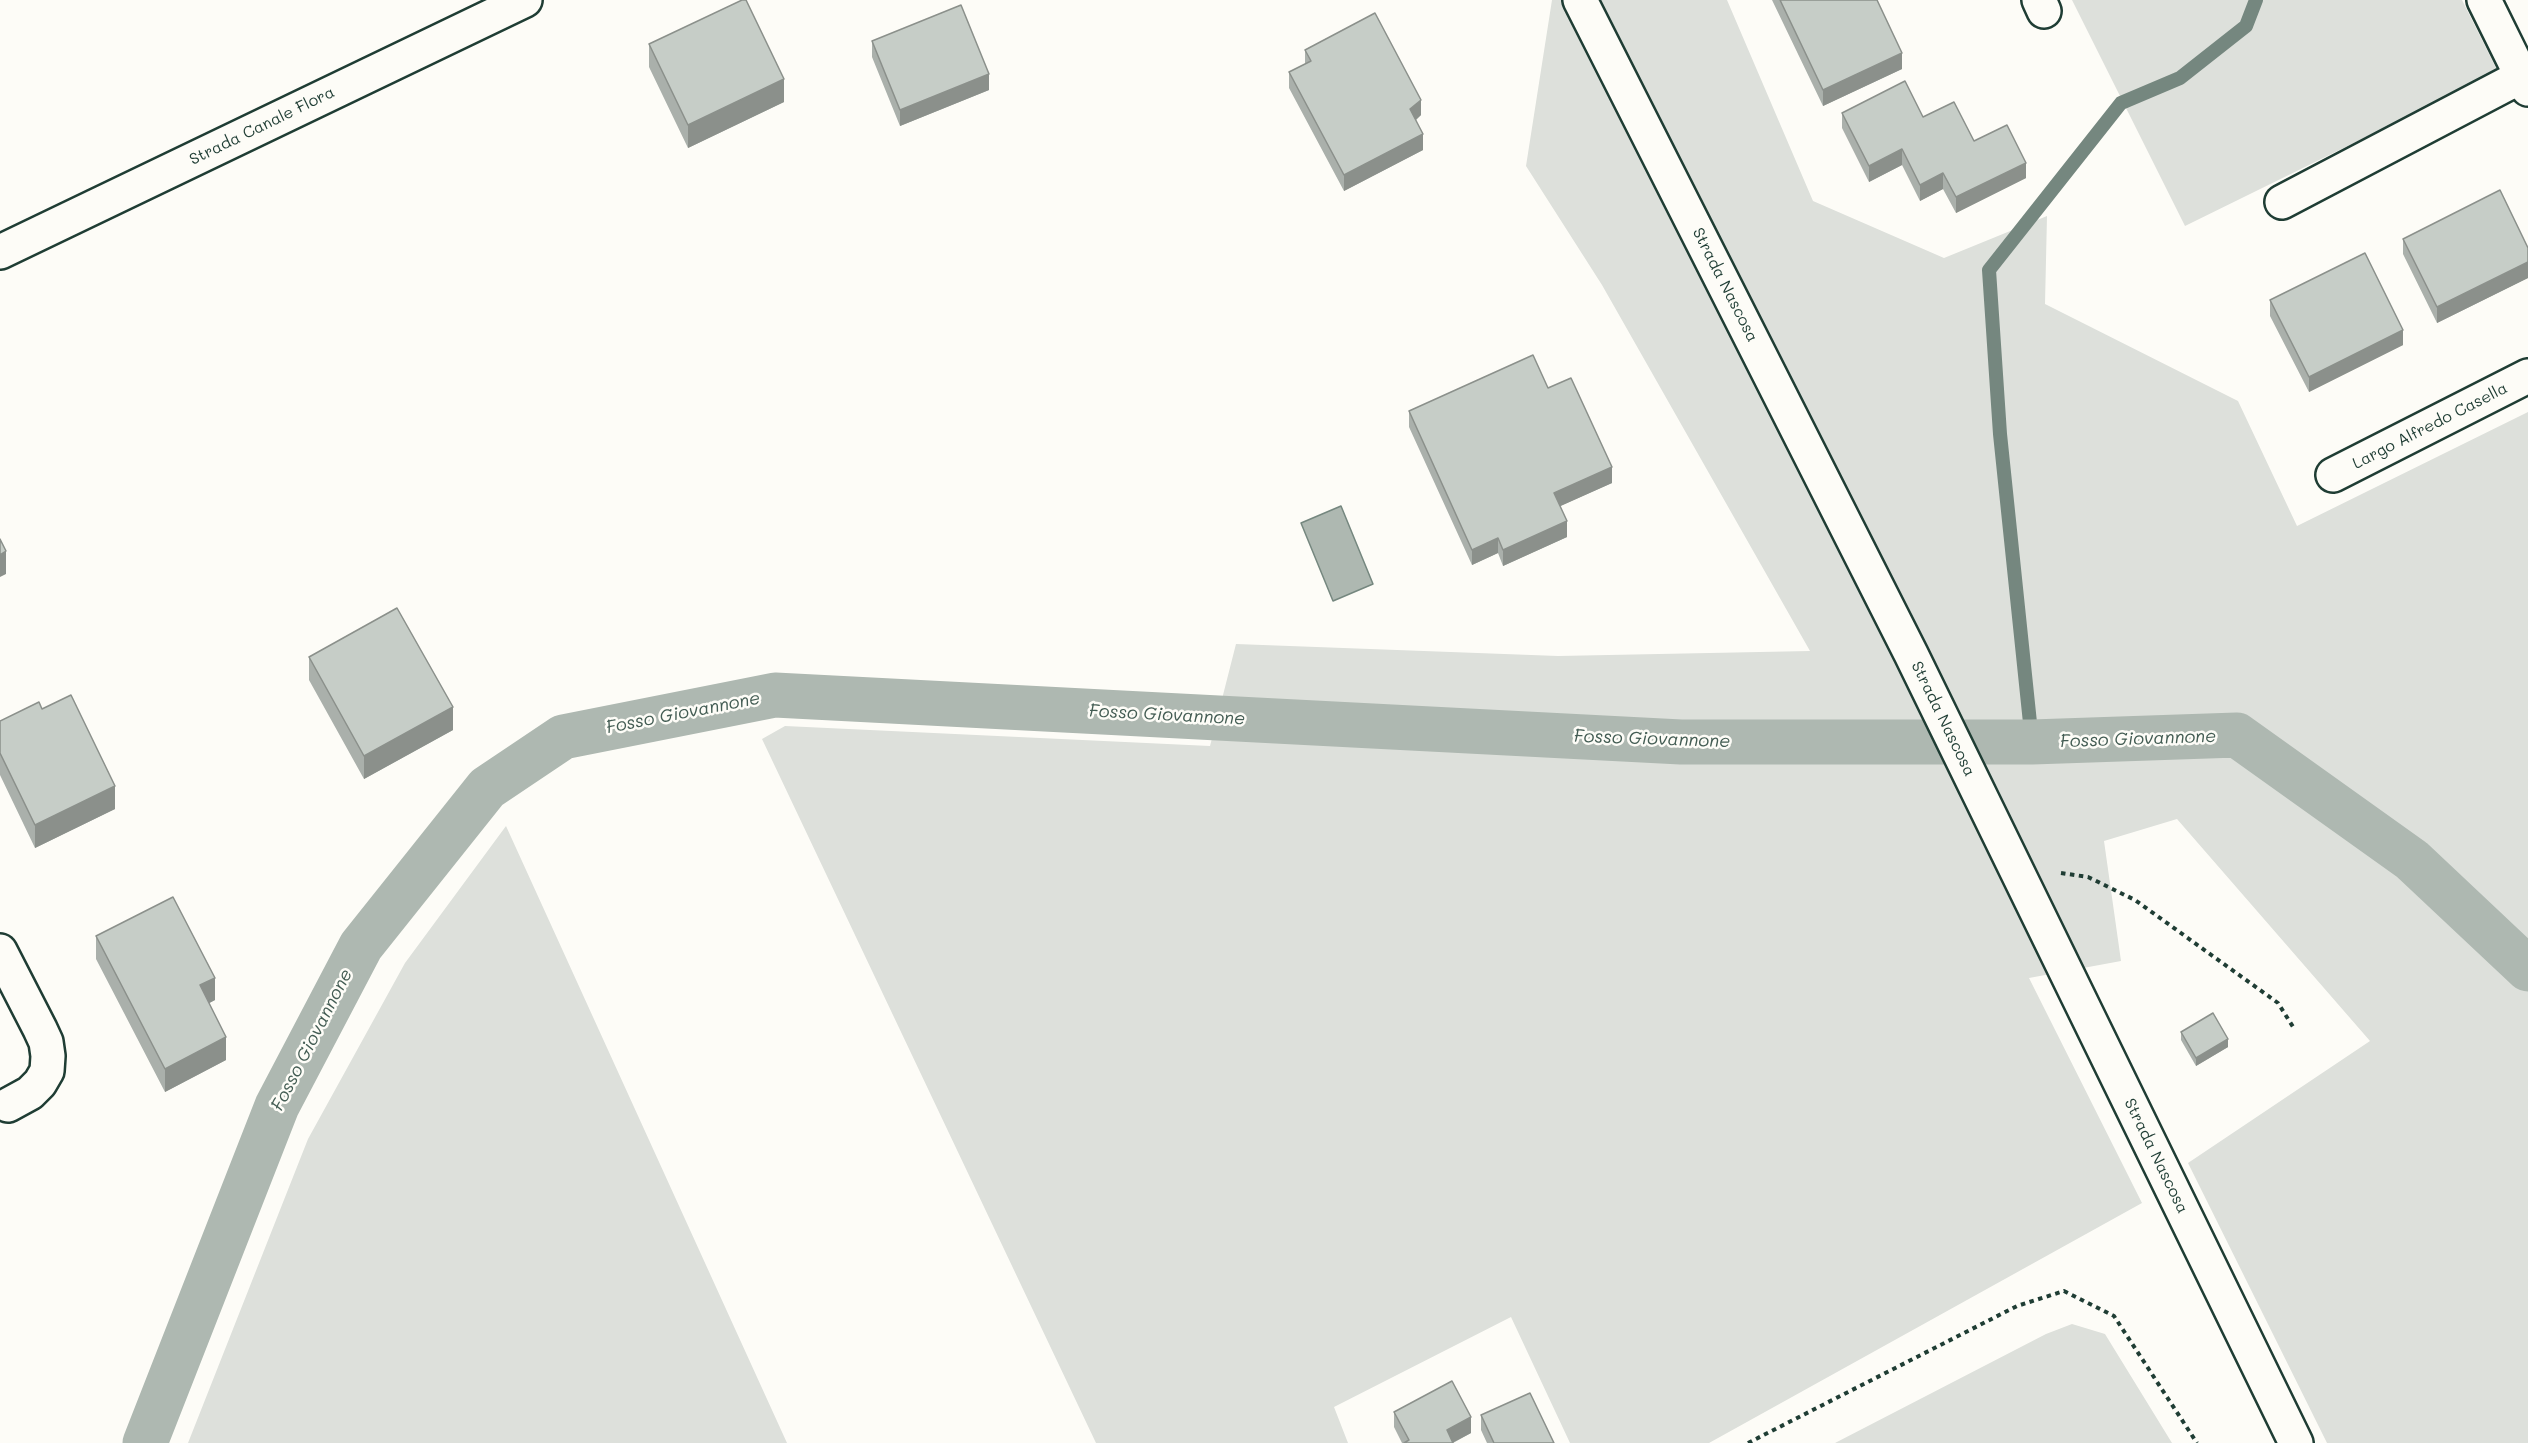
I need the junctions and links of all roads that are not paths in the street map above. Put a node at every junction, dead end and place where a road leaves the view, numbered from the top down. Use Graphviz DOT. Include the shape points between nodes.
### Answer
graph roads {
  1 [pos="525,0"];
  2 [pos="1580,0"];
  3 [pos="2484,0"];
  4 [pos="2525,83"];
  5 [pos="2282,202"];
  6 [pos="0,252"];
  7 [pos="2528,376"];
  8 [pos="2333,475"];
  9 [pos="0,951"];
  10 [pos="8,1105"];
  11 [pos="2296,1443"];
  1 -- 6 [label="street, Strada Canale Flora"];
  2 -- 11 [label="street, Strada Nascosa" via="1911,654"];
  3 -- 4 [label="street"];
  4 -- 5 [label="street"];
  7 -- 8 [label="street, Largo Alfredo Casella"];
  9 -- 10 [label="street" via="46,1042 48,1056 47,1071 40,1083"];
}
